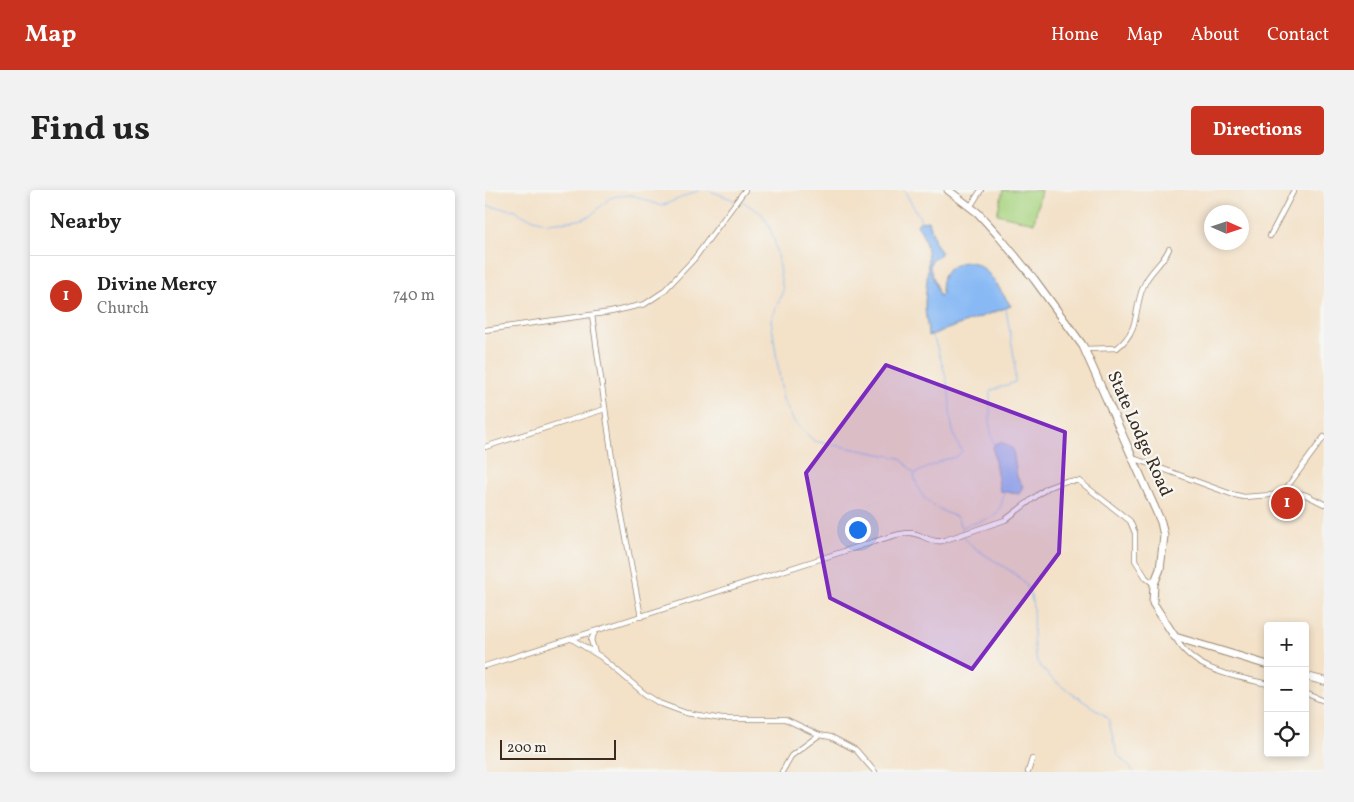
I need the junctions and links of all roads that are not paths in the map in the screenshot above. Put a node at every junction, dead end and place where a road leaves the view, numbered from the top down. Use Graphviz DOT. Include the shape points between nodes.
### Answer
graph roads {
  1 [pos="745,190"];
  2 [pos="948,190"];
  3 [pos="981,190"];
  4 [pos="1294,190"];
  5 [pos="970,207"];
  6 [pos="1271,236"];
  7 [pos="1169,249"];
  8 [pos="592,315"];
  9 [pos="485,330"];
  10 [pos="1084,349"];
  11 [pos="605,409"];
  12 [pos="1324,437"];
  13 [pos="485,447"];
  14 [pos="1133,458"];
  15 [pos="1281,494"];
  16 [pos="1324,504"];
  17 [pos="1154,584"];
  18 [pos="641,617"];
  19 [pos="595,632"];
  20 [pos="1175,637"];
  21 [pos="572,639"];
  22 [pos="595,654"];
  23 [pos="1264,663"];
  24 [pos="485,666"];
  25 [pos="1309,677"];
  26 [pos="1324,681"];
  27 [pos="1264,683"];
  28 [pos="1309,695"];
  29 [pos="1324,701"];
  30 [pos="819,735"];
  31 [pos="1032,759"];
  32 [pos="782,772"];
  33 [pos="875,772"];
  34 [pos="1028,772"];
  1 -- 8 [label="street" via="714,235 663,292 645,304"];
  2 -- 5 [label="street, State Lodge Road"];
  3 -- 5 [label="street"];
  4 -- 6 [label="street"];
  5 -- 10 [label="street, State Lodge Road" via="1034,279"];
  7 -- 10 [label="street" via="1145,281 1134,329 1127,338 1117,348"];
  8 -- 9 [label="street"];
  8 -- 11 [label="street"];
  10 -- 14 [label="street, State Lodge Road"];
  11 -- 13 [label="street"];
  11 -- 18 [label="street"];
  12 -- 15 [label="street"];
  14 -- 15 [label="street" via="1231,494 1244,497"];
  14 -- 17 [label="street, State Lodge Road" via="1164,536 1160,569"];
  15 -- 16 [label="street" via="1307,495"];
  17 -- 18 [label="street" via="1146,578 1135,560 1135,532 1130,521 1079,481 1066,481 1047,488 1005,520 937,542 905,533"];
  17 -- 20 [label="street, State Lodge Road" via="1153,603"];
  18 -- 19 [label="street"];
  19 -- 21 [label="street"];
  19 -- 22 [label="street" via="591,640"];
  20 -- 23 [label="street"];
  20 -- 27 [label="street" via="1186,654 1199,664"];
  21 -- 22 [label="street"];
  21 -- 24 [label="street"];
  22 -- 30 [label="street" via="645,694 686,713 722,718 785,719"];
  25 -- 26 [label="street"];
  28 -- 29 [label="street"];
  30 -- 32 [label="street" via="791,756"];
  30 -- 33 [label="street" via="831,737 856,750"];
  31 -- 34 [label="street"];
}
